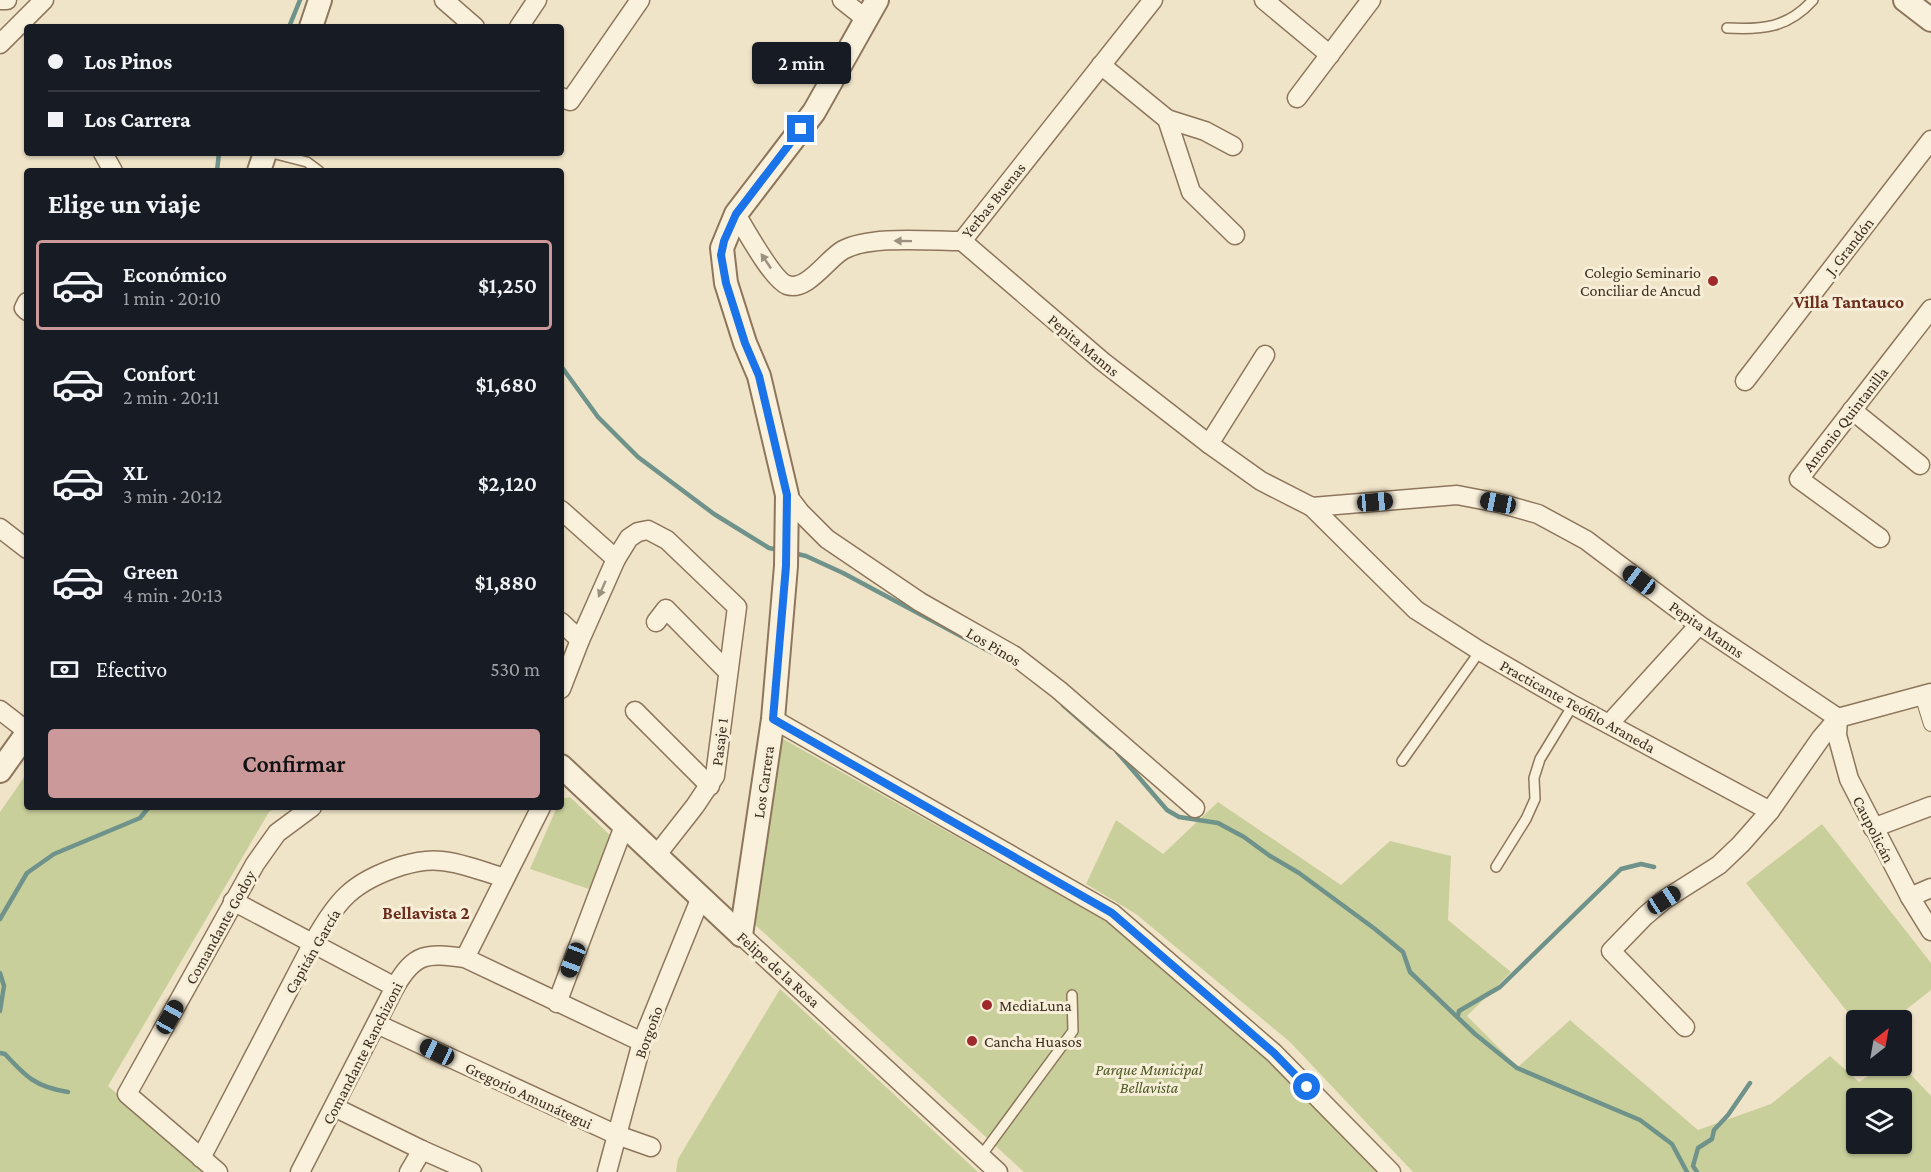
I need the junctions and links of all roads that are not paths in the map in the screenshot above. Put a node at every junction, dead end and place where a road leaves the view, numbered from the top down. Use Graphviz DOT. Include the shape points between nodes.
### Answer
graph roads {
  1 [pos="0,0"];
  2 [pos="7,0"];
  3 [pos="44,0"];
  4 [pos="320,0"];
  5 [pos="444,0"];
  6 [pos="537,0"];
  7 [pos="640,0"];
  8 [pos="842,0"];
  9 [pos="1153,0"];
  10 [pos="1264,0"];
  11 [pos="1371,0"];
  12 [pos="1813,0"];
  13 [pos="1905,0"];
  14 [pos="872,9"];
  15 [pos="1931,20"];
  16 [pos="31,22"];
  17 [pos="312,24"];
  18 [pos="472,24"];
  19 [pos="521,24"];
  20 [pos="24,27"];
  21 [pos="1726,28"];
  22 [pos="0,44"];
  23 [pos="1330,54"];
  24 [pos="1101,64"];
  25 [pos="1297,98"];
  26 [pos="565,99"];
  27 [pos="1167,119"];
  28 [pos="1931,140"];
  29 [pos="1233,146"];
  30 [pos="284,156"];
  31 [pos="315,168"];
  32 [pos="736,214"];
  33 [pos="1235,235"];
  34 [pos="962,242"];
  35 [pos="1931,309"];
  36 [pos="1265,355"];
  37 [pos="1745,381"];
  38 [pos="1852,410"];
  39 [pos="1209,444"];
  40 [pos="1920,465"];
  41 [pos="787,495"];
  42 [pos="1312,507"];
  43 [pos="564,513"];
  44 [pos="0,528"];
  45 [pos="1880,538"];
  46 [pos="24,547"];
  47 [pos="616,559"];
  48 [pos="656,622"];
  49 [pos="564,625"];
  50 [pos="1699,625"];
  51 [pos="580,640"];
  52 [pos="1480,651"];
  53 [pos="727,671"];
  54 [pos="564,681"];
  55 [pos="1927,694"];
  56 [pos="1573,705"];
  57 [pos="0,710"];
  58 [pos="635,711"];
  59 [pos="1838,718"];
  60 [pos="773,719"];
  61 [pos="1609,724"];
  62 [pos="1931,724"];
  63 [pos="24,730"];
  64 [pos="24,736"];
  65 [pos="1402,760"];
  66 [pos="564,770"];
  67 [pos="0,771"];
  68 [pos="710,786"];
  69 [pos="1931,806"];
  70 [pos="1195,808"];
  71 [pos="308,810"];
  72 [pos="539,810"];
  73 [pos="1770,811"];
  74 [pos="624,826"];
  75 [pos="1873,828"];
  76 [pos="656,857"];
  77 [pos="1496,867"];
  78 [pos="505,878"];
  79 [pos="1931,888"];
  80 [pos="701,897"];
  81 [pos="1910,897"];
  82 [pos="233,901"];
  83 [pos="1931,932"];
  84 [pos="741,935"];
  85 [pos="313,943"];
  86 [pos="465,958"];
  87 [pos="395,987"];
  88 [pos="1072,995"];
  89 [pos="557,1003"];
  90 [pos="377,1024"];
  91 [pos="1685,1027"];
  92 [pos="642,1042"];
  93 [pos="334,1107"];
  94 [pos="617,1136"];
  95 [pos="651,1147"];
  96 [pos="422,1150"];
  97 [pos="981,1156"];
  98 [pos="201,1158"];
  99 [pos="218,1172"];
  100 [pos="300,1172"];
  101 [pos="410,1172"];
  102 [pos="472,1172"];
  103 [pos="607,1172"];
  104 [pos="998,1172"];
  105 [pos="1391,1172"];
  1 -- 2 [label="street"];
  3 -- 16 [label="street"];
  4 -- 17 [label="street"];
  5 -- 18 [label="street"];
  6 -- 19 [label="street"];
  7 -- 26 [label="street"];
  8 -- 14 [label="street"];
  9 -- 24 [label="street, Yerbas Buenas"];
  10 -- 23 [label="street"];
  11 -- 23 [label="street"];
  12 -- 21 [label="lane" via="1801,14 1770,27"];
  13 -- 15 [label="street"];
  14 -- 32 [label="street, Los Carrera" via="813,112"];
  20 -- 22 [label="street"];
  23 -- 25 [label="street"];
  24 -- 27 [label="street"];
  24 -- 34 [label="street, Yerbas Buenas"];
  27 -- 29 [label="street" via="1205,131"];
  27 -- 33 [label="street" via="1191,192"];
  28 -- 37 [label="street, J. Grandón"];
  30 -- 31 [label="lane"];
  34 -- 32 [label="street, Yerbas Buenas, one-way" via="890,240 858,245 843,250 799,285 788,286 769,266"];
  32 -- 41 [label="street, Los Carrera" via="722,248 724,273 759,376"];
  34 -- 39 [label="street, Pepita Manns" via="1102,361"];
  35 -- 38 [label="street, Antonio Quintanilla"];
  36 -- 39 [label="street"];
  38 -- 40 [label="street"];
  38 -- 45 [label="street, Antonio Quintanilla" via="1799,478"];
  39 -- 42 [label="street, Pepita Manns" via="1261,481"];
  41 -- 60 [label="street, Los Carrera" via="786,566"];
  41 -- 70 [label="street, Los Pinos" via="827,539 920,602 1015,657 1059,690"];
  42 -- 50 [label="street, Pepita Manns" via="1457,495 1538,514 1586,540"];
  42 -- 52 [label="street, Practicante Teófilo Araneda" via="1416,610"];
  43 -- 47 [label="street"];
  44 -- 46 [label="street"];
  47 -- 51 [label="street, one-way"];
  47 -- 53 [label="street, Pasaje 1" via="628,538 648,530 667,540 737,607"];
  48 -- 53 [label="street" via="666,609"];
  49 -- 51 [label="street"];
  50 -- 59 [label="street, Pepita Manns"];
  50 -- 61 [label="street"];
  51 -- 54 [label="street"];
  52 -- 56 [label="street, Practicante Teófilo Araneda"];
  52 -- 65 [label="lane"];
  53 -- 68 [label="street, Pasaje 1" via="718,764"];
  55 -- 59 [label="street"];
  55 -- 62 [label="street"];
  56 -- 61 [label="street, Practicante Teófilo Araneda"];
  56 -- 77 [label="lane" via="1540,759 1534,778 1535,799"];
  57 -- 63 [label="street"];
  58 -- 68 [label="street"];
  59 -- 73 [label="street"];
  59 -- 75 [label="street, Caupolicán" via="1837,735 1849,779"];
  60 -- 84 [label="street, Los Carrera"];
  60 -- 105 [label="street" via="1112,913 1274,1053"];
  61 -- 73 [label="street, Practicante Teófilo Araneda"];
  64 -- 67 [label="street"];
  66 -- 74 [label="street, Felipe de la Rosa"];
  68 -- 76 [label="street, Pasaje 1"];
  69 -- 75 [label="street"];
  71 -- 82 [label="street, Comandante Godoy" via="277,833"];
  72 -- 78 [label="street"];
  73 -- 91 [label="street" via="1719,865 1664,900 1611,951"];
  74 -- 76 [label="street, Felipe de la Rosa"];
  74 -- 89 [label="street"];
  75 -- 81 [label="street, Caupolicán"];
  76 -- 80 [label="street, Felipe de la Rosa"];
  78 -- 85 [label="street, Capitán García" via="440,861 415,862 392,869 367,879 345,896"];
  78 -- 86 [label="street"];
  79 -- 81 [label="street"];
  80 -- 84 [label="street, Felipe de la Rosa"];
  80 -- 92 [label="street, Borgoño"];
  81 -- 83 [label="street, Caupolicán"];
  82 -- 85 [label="street"];
  82 -- 98 [label="street, Comandante Godoy" via="127,1094"];
  84 -- 97 [label="street, Felipe de la Rosa"];
  85 -- 87 [label="street"];
  85 -- 98 [label="street, Capitán García"];
  86 -- 87 [label="street, Comandante Ranchizoni" via="442,955 415,960"];
  86 -- 89 [label="street"];
  87 -- 90 [label="street, Comandante Ranchizoni"];
  88 -- 97 [label="lane" via="1073,1031"];
  89 -- 92 [label="street"];
  90 -- 93 [label="street, Comandante Ranchizoni"];
  90 -- 94 [label="street, Gregorio Amunátegui"];
  92 -- 94 [label="street, Borgoño"];
  93 -- 96 [label="street"];
  93 -- 100 [label="street, Comandante Ranchizoni"];
  94 -- 95 [label="street, Gregorio Amunátegui"];
  94 -- 103 [label="street, Borgoño"];
  96 -- 101 [label="street"];
  96 -- 102 [label="street"];
  97 -- 104 [label="street, Felipe de la Rosa"];
  98 -- 99 [label="street"];
}
